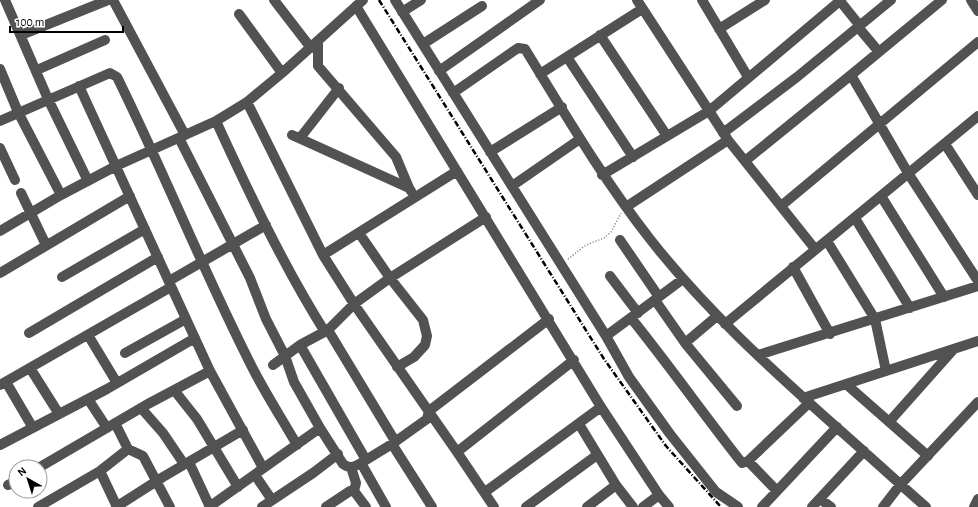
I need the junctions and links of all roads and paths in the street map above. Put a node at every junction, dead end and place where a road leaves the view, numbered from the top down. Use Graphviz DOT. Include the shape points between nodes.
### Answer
graph roads {
  1 [pos="5,0"];
  2 [pos="108,0"];
  3 [pos="113,0"];
  4 [pos="274,0"];
  5 [pos="395,0"];
  6 [pos="421,0"];
  7 [pos="540,0"];
  8 [pos="702,0"];
  9 [pos="765,0"];
  10 [pos="892,0"];
  11 [pos="942,0"];
  12 [pos="971,0"];
  13 [pos="840,1"];
  14 [pos="360,3"];
  15 [pos="639,4"];
  16 [pos="482,6"];
  17 [pos="978,11"];
  18 [pos="402,12"];
  19 [pos="239,14"];
  20 [pos="859,27"];
  21 [pos="719,29"];
  22 [pos="21,34"];
  23 [pos="600,35"];
  24 [pos="105,40"];
  25 [pos="978,42"];
  26 [pos="314,44"];
  27 [pos="422,44"];
  28 [pos="879,52"];
  29 [pos="568,56"];
  30 [pos="0,68"];
  31 [pos="37,70"];
  32 [pos="439,71"];
  33 [pos="282,73"];
  34 [pos="540,74"];
  35 [pos="852,75"];
  36 [pos="748,76"];
  37 [pos="79,86"];
  38 [pos="339,88"];
  39 [pos="453,93"];
  40 [pos="48,99"];
  41 [pos="247,102"];
  42 [pos="562,107"];
  43 [pos="709,111"];
  44 [pos="18,112"];
  45 [pos="978,116"];
  46 [pos="0,121"];
  47 [pos="216,122"];
  48 [pos="879,123"];
  49 [pos="182,136"];
  50 [pos="667,136"];
  51 [pos="725,137"];
  52 [pos="580,139"];
  53 [pos="945,144"];
  54 [pos="0,148"];
  55 [pos="153,150"];
  56 [pos="490,152"];
  57 [pos="633,158"];
  58 [pos="745,161"];
  59 [pos="116,166"];
  60 [pos="457,171"];
  61 [pos="908,173"];
  62 [pos="602,174"];
  63 [pos="15,180"];
  64 [pos="88,181"];
  65 [pos="512,186"];
  66 [pos="409,188"];
  67 [pos="21,193"];
  68 [pos="61,194"];
  69 [pos="978,195"];
  70 [pos="130,196"];
  71 [pos="881,196"];
  72 [pos="416,198"];
  73 [pos="782,206"];
  74 [pos="626,207"];
  75 [pos="31,212"];
  76 [pos="486,217"];
  77 [pos="855,218"];
  78 [pos="266,225"];
  79 [pos="145,229"];
  80 [pos="0,231"];
  81 [pos="359,233"];
  82 [pos="620,240"];
  83 [pos="827,240"];
  84 [pos="233,243"];
  85 [pos="46,245"];
  86 [pos="815,249"];
  87 [pos="323,255"];
  88 [pos="158,257"];
  89 [pos="202,262"];
  90 [pos="559,263"];
  91 [pos="793,267"];
  92 [pos="0,273"];
  93 [pos="610,276"];
  94 [pos="62,277"];
  95 [pos="390,278"];
  96 [pos="684,279"];
  97 [pos="978,281"];
  98 [pos="170,284"];
  99 [pos="978,286"];
  100 [pos="944,297"];
  101 [pos="657,298"];
  102 [pos="354,304"];
  103 [pos="910,308"];
  104 [pos="634,315"];
  105 [pos="716,316"];
  106 [pos="186,319"];
  107 [pos="549,319"];
  108 [pos="875,319"];
  109 [pos="725,324"];
  110 [pos="326,331"];
  111 [pos="29,333"];
  112 [pos="830,334"];
  113 [pos="88,335"];
  114 [pos="606,336"];
  115 [pos="195,338"];
  116 [pos="978,341"];
  117 [pos="685,343"];
  118 [pos="300,345"];
  119 [pos="954,349"];
  120 [pos="125,353"];
  121 [pos="758,355"];
  122 [pos="285,356"];
  123 [pos="574,360"];
  124 [pos="273,365"];
  125 [pos="398,367"];
  126 [pos="30,368"];
  127 [pos="210,371"];
  128 [pos="886,371"];
  129 [pos="3,383"];
  130 [pos="117,383"];
  131 [pos="846,384"];
  132 [pos="174,390"];
  133 [pos="88,398"];
  134 [pos="806,401"];
  135 [pos="978,402"];
  136 [pos="738,406"];
  137 [pos="602,407"];
  138 [pos="141,408"];
  139 [pos="429,411"];
  140 [pos="59,414"];
  141 [pos="889,422"];
  142 [pos="579,424"];
  143 [pos="111,425"];
  144 [pos="837,427"];
  145 [pos="32,428"];
  146 [pos="320,428"];
  147 [pos="243,430"];
  148 [pos="394,443"];
  149 [pos="0,445"];
  150 [pos="215,446"];
  151 [pos="296,446"];
  152 [pos="128,449"];
  153 [pos="864,451"];
  154 [pos="457,452"];
  155 [pos="338,454"];
  156 [pos="597,454"];
  157 [pos="928,456"];
  158 [pos="748,461"];
  159 [pos="48,462"];
  160 [pos="364,462"];
  161 [pos="186,463"];
  162 [pos="351,467"];
  163 [pos="263,468"];
  164 [pos="100,471"];
  165 [pos="254,475"];
  166 [pos="156,481"];
  167 [pos="616,485"];
  168 [pos="900,485"];
  169 [pos="238,487"];
  170 [pos="354,491"];
  171 [pos="777,491"];
  172 [pos="485,492"];
  173 [pos="659,495"];
  174 [pos="820,499"];
  175 [pos="978,499"];
  176 [pos="272,500"];
  177 [pos="38,507"];
  178 [pos="117,507"];
  179 [pos="170,507"];
  180 [pos="210,507"];
  181 [pos="262,507"];
  182 [pos="326,507"];
  183 [pos="366,507"];
  184 [pos="386,507"];
  185 [pos="432,507"];
  186 [pos="494,507"];
  187 [pos="526,507"];
  188 [pos="587,507"];
  189 [pos="633,507"];
  190 [pos="644,507"];
  191 [pos="669,507"];
  192 [pos="738,507"];
  193 [pos="762,507"];
  194 [pos="812,507"];
  195 [pos="831,507"];
  196 [pos="883,507"];
  197 [pos="926,507"];
  198 [pos="974,507"];
  1 -- 22 [label="street"];
  2 -- 22 [label="street"];
  3 -- 49 [label="street"];
  4 -- 26 [label="street"];
  5 -- 18 [label="street"];
  6 -- 18 [label="street"];
  7 -- 32 [label="street"];
  8 -- 21 [label="street"];
  9 -- 21 [label="street"];
  10 -- 20 [label="street"];
  11 -- 28 [label="street"];
  12 -- 17 [label="street"];
  13 -- 20 [label="street"];
  13 -- 36 [label="street"];
  14 -- 26 [label="street"];
  14 -- 60 [label="street"];
  15 -- 23 [label="street"];
  15 -- 43 [label="street"];
  16 -- 27 [label="street"];
  18 -- 27 [label="street"];
  19 -- 33 [label="street"];
  20 -- 28 [label="street"];
  20 -- 51 [label="street"];
  21 -- 36 [label="street"];
  22 -- 31 [label="street"];
  23 -- 29 [label="street"];
  23 -- 50 [label="street"];
  24 -- 31 [label="street"];
  25 -- 48 [label="street"];
  26 -- 33 [label="street"];
  26 -- 38 [label="street" via="318,66"];
  27 -- 32 [label="street"];
  28 -- 35 [label="street"];
  29 -- 34 [label="street"];
  29 -- 57 [label="street"];
  30 -- 44 [label="street"];
  31 -- 40 [label="street"];
  32 -- 39 [label="street"];
  33 -- 41 [label="street"];
  34 -- 39 [label="street" via="525,49 518,48"];
  34 -- 42 [label="street"];
  35 -- 48 [label="street"];
  35 -- 58 [label="street"];
  36 -- 43 [label="street"];
  37 -- 40 [label="street"];
  37 -- 55 [label="street" via="110,73 114,74"];
  37 -- 59 [label="street"];
  38 -- 66 [label="street" via="396,157"];
  38 -- 66 [label="street" via="296,137"];
  39 -- 56 [label="street"];
  40 -- 44 [label="street"];
  40 -- 64 [label="street"];
  41 -- 47 [label="street"];
  41 -- 87 [label="street"];
  42 -- 52 [label="street"];
  42 -- 56 [label="street"];
  43 -- 50 [label="street"];
  43 -- 51 [label="street"];
  44 -- 46 [label="street"];
  44 -- 68 [label="street"];
  45 -- 53 [label="street"];
  47 -- 49 [label="street"];
  47 -- 78 [label="street"];
  48 -- 61 [label="street"];
  48 -- 73 [label="street"];
  49 -- 55 [label="street"];
  49 -- 84 [label="street"];
  50 -- 57 [label="street"];
  51 -- 58 [label="street"];
  51 -- 74 [label="street"];
  52 -- 62 [label="street"];
  52 -- 65 [label="street"];
  53 -- 61 [label="street"];
  53 -- 69 [label="street"];
  54 -- 63 [label="street"];
  55 -- 59 [label="street"];
  55 -- 89 [label="street"];
  56 -- 65 [label="street"];
  57 -- 62 [label="street"];
  58 -- 73 [label="street"];
  59 -- 64 [label="street"];
  59 -- 70 [label="street"];
  60 -- 72 [label="street"];
  60 -- 76 [label="street"];
  61 -- 71 [label="street"];
  61 -- 97 [label="street"];
  62 -- 74 [label="street"];
  64 -- 68 [label="street"];
  65 -- 90 [label="street"];
  66 -- 72 [label="street"];
  67 -- 75 [label="street"];
  68 -- 75 [label="street"];
  70 -- 79 [label="street"];
  70 -- 85 [label="street"];
  71 -- 77 [label="street"];
  71 -- 100 [label="street"];
  72 -- 81 [label="street"];
  73 -- 86 [label="street"];
  74 -- 90 [label="path" via="611,232 604,238 586,245"];
  74 -- 96 [label="street" via="650,240"];
  75 -- 80 [label="street"];
  75 -- 85 [label="street"];
  76 -- 95 [label="street"];
  76 -- 107 [label="street"];
  77 -- 83 [label="street"];
  77 -- 103 [label="street"];
  78 -- 84 [label="street"];
  78 -- 110 [label="street" via="303,296"];
  79 -- 88 [label="street"];
  79 -- 94 [label="street"];
  81 -- 87 [label="street"];
  81 -- 95 [label="street"];
  82 -- 101 [label="street"];
  83 -- 86 [label="street"];
  83 -- 108 [label="street"];
  84 -- 89 [label="street"];
  84 -- 122 [label="street"];
  85 -- 92 [label="street"];
  86 -- 91 [label="street"];
  87 -- 102 [label="street"];
  88 -- 98 [label="street"];
  88 -- 111 [label="street"];
  89 -- 98 [label="street"];
  89 -- 151 [label="street" via="249,362"];
  90 -- 114 [label="street"];
  91 -- 109 [label="street"];
  91 -- 112 [label="street"];
  93 -- 104 [label="street"];
  95 -- 102 [label="street"];
  95 -- 125 [label="street" via="423,320 426,336 425,345"];
  96 -- 101 [label="street"];
  96 -- 105 [label="street"];
  98 -- 106 [label="street"];
  98 -- 113 [label="street"];
  99 -- 100 [label="street"];
  100 -- 103 [label="street"];
  101 -- 104 [label="street"];
  101 -- 117 [label="street"];
  102 -- 110 [label="street"];
  102 -- 125 [label="street"];
  103 -- 108 [label="street"];
  104 -- 114 [label="street"];
  104 -- 158 [label="street" via="696,406 742,463"];
  105 -- 109 [label="street"];
  105 -- 117 [label="street"];
  106 -- 115 [label="street"];
  106 -- 120 [label="street"];
  107 -- 123 [label="street"];
  107 -- 139 [label="street"];
  108 -- 112 [label="street"];
  108 -- 128 [label="street"];
  109 -- 121 [label="street"];
  110 -- 118 [label="street"];
  110 -- 148 [label="street"];
  112 -- 121 [label="street"];
  113 -- 126 [label="street"];
  113 -- 130 [label="street"];
  114 -- 192 [label="street" via="629,377 670,434 716,492"];
  115 -- 127 [label="street"];
  115 -- 130 [label="street"];
  116 -- 119 [label="street"];
  117 -- 136 [label="street"];
  118 -- 122 [label="street"];
  118 -- 160 [label="street"];
  119 -- 128 [label="street"];
  119 -- 141 [label="street"];
  121 -- 134 [label="street"];
  122 -- 124 [label="street"];
  122 -- 146 [label="street" via="294,382"];
  123 -- 137 [label="street"];
  123 -- 154 [label="street"];
  125 -- 139 [label="street"];
  126 -- 129 [label="street"];
  126 -- 140 [label="street"];
  127 -- 132 [label="street"];
  127 -- 147 [label="street"];
  128 -- 131 [label="street"];
  129 -- 145 [label="street"];
  130 -- 133 [label="street"];
  131 -- 134 [label="street"];
  131 -- 141 [label="street"];
  132 -- 138 [label="street"];
  132 -- 150 [label="street"];
  133 -- 140 [label="street"];
  133 -- 143 [label="street"];
  134 -- 144 [label="street"];
  134 -- 158 [label="street"];
  135 -- 157 [label="street"];
  137 -- 142 [label="street"];
  137 -- 173 [label="street"];
  138 -- 143 [label="street"];
  138 -- 161 [label="street"];
  139 -- 148 [label="street" via="427,419"];
  139 -- 154 [label="street"];
  140 -- 145 [label="street"];
  141 -- 157 [label="street"];
  142 -- 156 [label="street"];
  142 -- 172 [label="street"];
  143 -- 152 [label="street"];
  143 -- 159 [label="street"];
  144 -- 153 [label="street"];
  144 -- 171 [label="street"];
  145 -- 149 [label="street"];
  146 -- 151 [label="street"];
  146 -- 155 [label="street"];
  147 -- 150 [label="street"];
  147 -- 163 [label="street"];
  148 -- 160 [label="street"];
  148 -- 185 [label="street"];
  150 -- 161 [label="street"];
  150 -- 169 [label="street"];
  151 -- 163 [label="street"];
  152 -- 164 [label="street"];
  152 -- 166 [label="street" via="143,456"];
  153 -- 168 [label="street"];
  153 -- 174 [label="street"];
  154 -- 172 [label="street"];
  155 -- 162 [label="street" via="343,464"];
  155 -- 176 [label="street"];
  156 -- 167 [label="street"];
  156 -- 187 [label="street"];
  157 -- 168 [label="street"];
  158 -- 171 [label="street"];
  160 -- 162 [label="street"];
  160 -- 184 [label="street"];
  161 -- 166 [label="street"];
  161 -- 180 [label="street"];
  162 -- 170 [label="street" via="356,483"];
  163 -- 165 [label="street"];
  164 -- 177 [label="street"];
  164 -- 178 [label="street"];
  165 -- 169 [label="street"];
  165 -- 176 [label="street"];
  166 -- 178 [label="street"];
  166 -- 179 [label="street"];
  167 -- 188 [label="street"];
  167 -- 189 [label="street"];
  168 -- 196 [label="street"];
  168 -- 197 [label="street"];
  169 -- 180 [label="street"];
  170 -- 182 [label="street"];
  170 -- 183 [label="street"];
  171 -- 193 [label="street"];
  172 -- 186 [label="street"];
  173 -- 190 [label="street"];
  173 -- 191 [label="street"];
  174 -- 194 [label="street"];
  174 -- 195 [label="street"];
  175 -- 198 [label="street"];
  176 -- 181 [label="street"];
}
